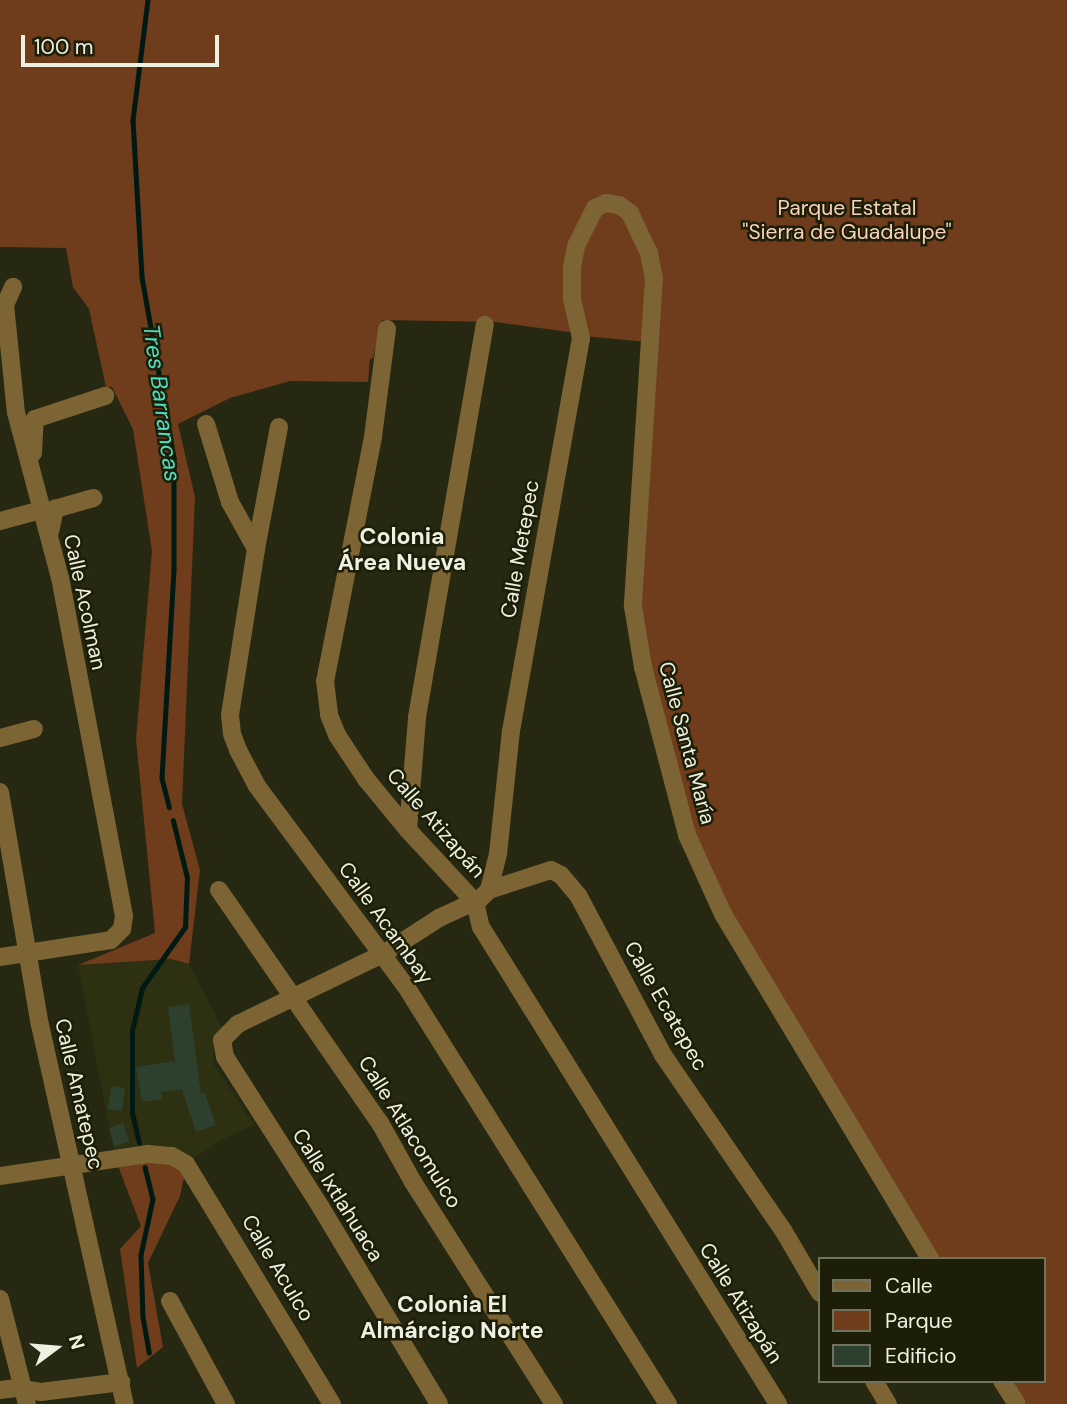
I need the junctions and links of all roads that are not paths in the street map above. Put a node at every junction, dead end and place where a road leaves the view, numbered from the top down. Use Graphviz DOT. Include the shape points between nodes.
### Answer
graph roads {
  1 [pos="600,205"];
  2 [pos="13,287"];
  3 [pos="485,325"];
  4 [pos="387,329"];
  5 [pos="105,396"];
  6 [pos="206,424"];
  7 [pos="279,427"];
  8 [pos="29,466"];
  9 [pos="93,498"];
  10 [pos="41,510"];
  11 [pos="0,521"];
  12 [pos="49,540"];
  13 [pos="256,549"];
  14 [pos="34,729"];
  15 [pos="0,738"];
  16 [pos="0,792"];
  17 [pos="408,830"];
  18 [pos="219,890"];
  19 [pos="489,890"];
  20 [pos="475,902"];
  21 [pos="29,953"];
  22 [pos="383,954"];
  23 [pos="0,957"];
  24 [pos="295,996"];
  25 [pos="72,1167"];
  26 [pos="0,1176"];
  27 [pos="929,1257"];
  28 [pos="818,1290"];
  29 [pos="0,1299"];
  30 [pos="170,1301"];
  31 [pos="121,1382"];
  32 [pos="875,1383"];
  33 [pos="1003,1383"];
  34 [pos="0,1390"];
  35 [pos="25,1397"];
  36 [pos="125,1404"];
  37 [pos="226,1404"];
  38 [pos="332,1404"];
  39 [pos="439,1404"];
  40 [pos="554,1404"];
  41 [pos="668,1404"];
  42 [pos="778,1404"];
  43 [pos="888,1404"];
  44 [pos="1017,1404"];
  1 -- 19 [label="street, Calle Metepec" via="576,246 572,267 572,300 582,338 510,731 498,853"];
  1 -- 27 [label="street, Calle Santa María" via="619,205 630,213 649,253 654,278 633,606 640,657 687,835 723,914"];
  2 -- 8 [label="street, Calle Acolman" via="5,299 12,389"];
  3 -- 17 [label="street" via="417,717"];
  4 -- 17 [label="street, Calle Atizapán" via="373,437 324,694 337,735"];
  5 -- 8 [label="street" via="35,419"];
  6 -- 13 [label="street" via="230,502"];
  7 -- 13 [label="street, Calle Acambay"];
  8 -- 10 [label="street, Calle Acolman"];
  9 -- 12 [label="street" via="55,509"];
  10 -- 11 [label="street"];
  10 -- 12 [label="street, Calle Acolman"];
  12 -- 21 [label="street, Calle Acolman" via="124,916 122,929 111,940"];
  13 -- 22 [label="street, Calle Acambay" via="230,715 232,734 257,786"];
  14 -- 15 [label="street"];
  16 -- 21 [label="street, Calle Amatepec"];
  17 -- 20 [label="street, Calle Atizapán"];
  18 -- 24 [label="street, Calle Atlacomulco"];
  19 -- 20 [label="street"];
  19 -- 28 [label="street, Calle Ecatepec" via="551,870 578,895 663,1055 783,1230"];
  20 -- 22 [label="street" via="439,918"];
  20 -- 42 [label="street, Calle Atizapán" via="481,927"];
  21 -- 23 [label="street"];
  21 -- 25 [label="street, Calle Amatepec"];
  22 -- 24 [label="street"];
  22 -- 41 [label="street, Calle Acambay" via="467,1080"];
  24 -- 39 [label="street, Calle Ixtlahuaca" via="230,1029 222,1045 225,1057"];
  24 -- 40 [label="street, Calle Atlacomulco" via="380,1123"];
  25 -- 26 [label="street"];
  25 -- 31 [label="street, Calle Amatepec"];
  25 -- 38 [label="street, Calle Aculco" via="148,1154 180,1160 194,1173"];
  29 -- 35 [label="street"];
  30 -- 37 [label="street"];
  31 -- 35 [label="street"];
  31 -- 36 [label="street, Calle Amatepec"];
  32 -- 43 [label="street"];
  33 -- 44 [label="street"];
  34 -- 35 [label="street"];
}
